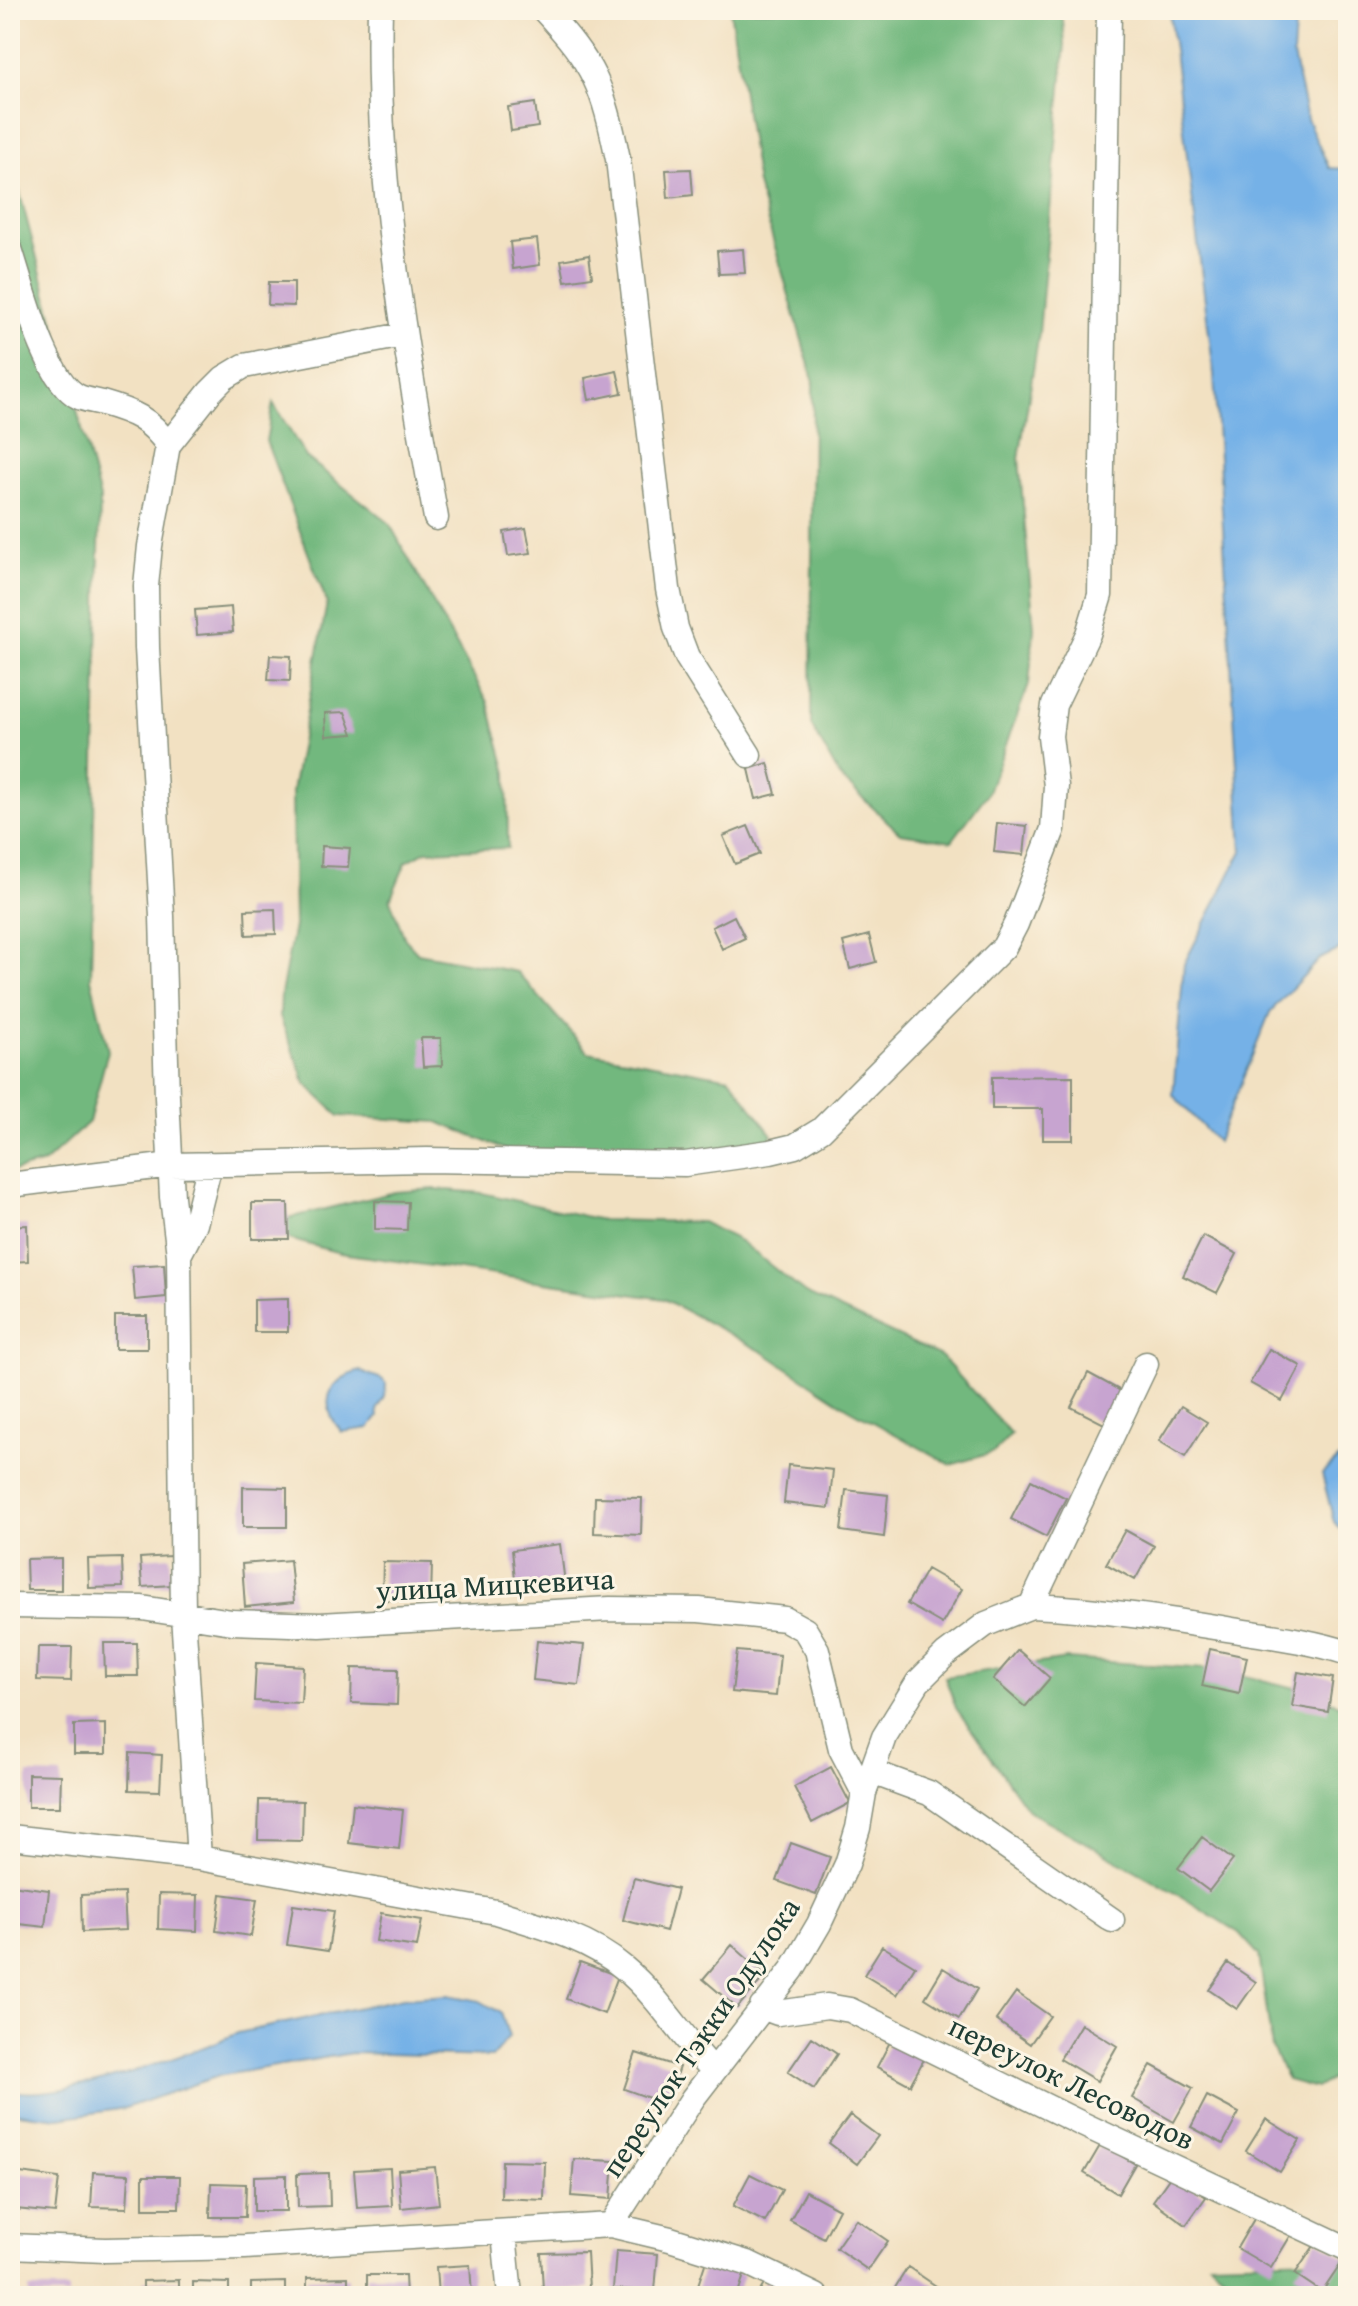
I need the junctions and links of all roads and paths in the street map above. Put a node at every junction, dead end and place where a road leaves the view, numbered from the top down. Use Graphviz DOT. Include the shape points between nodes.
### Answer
graph roads {
  1 [pos="380,10"];
  2 [pos="544,10"];
  3 [pos="1109,10"];
  4 [pos="10,249"];
  5 [pos="403,335"];
  6 [pos="168,445"];
  7 [pos="436,518"];
  8 [pos="749,755"];
  9 [pos="210,1164"];
  10 [pos="171,1165"];
  11 [pos="10,1185"];
  12 [pos="179,1255"];
  13 [pos="1146,1364"];
  14 [pos="10,1606"];
  15 [pos="1031,1606"];
  16 [pos="183,1615"];
  17 [pos="1348,1653"];
  18 [pos="868,1782"];
  19 [pos="10,1837"];
  20 [pos="199,1858"];
  21 [pos="1112,1920"];
  22 [pos="762,2007"];
  23 [pos="713,2070"];
  24 [pos="611,2225"];
  25 [pos="504,2233"];
  26 [pos="10,2246"];
  27 [pos="1348,2249"];
  28 [pos="510,2296"];
  29 [pos="816,2296"];
  1 -- 5 [label="street" via="383,143"];
  2 -- 8 [label="street" via="593,69 610,121 676,628 687,657"];
  3 -- 9 [label="street" via="1100,595 1054,705 1053,829 1004,947 821,1130 795,1146 685,1164"];
  4 -- 6 [label="street" via="61,383 78,397 142,417"];
  5 -- 6 [label="street" via="244,366 210,392"];
  5 -- 7 [label="street"];
  6 -- 10 [label="street" via="146,586"];
  9 -- 10 [label="street"];
  9 -- 12 [label="street" via="195,1224"];
  10 -- 11 [label="street"];
  10 -- 12 [label="street"];
  12 -- 16 [label="street"];
  13 -- 15 [label="street"];
  14 -- 16 [label="street, улица Мицкевича" via="142,1608"];
  15 -- 17 [label="street" via="1183,1622"];
  15 -- 18 [label="street, переулок Тэкки Одулока" via="986,1624 918,1682 884,1737"];
  16 -- 18 [label="street, улица Мицкевича" via="320,1625 610,1609 699,1610 785,1619 805,1630 817,1650 841,1749"];
  16 -- 20 [label="street"];
  18 -- 21 [label="street" via="929,1793"];
  18 -- 22 [label="street, переулок Тэкки Одулока" via="847,1864 819,1924"];
  19 -- 20 [label="street"];
  20 -- 23 [label="street" via="496,1912 596,1948 653,1996"];
  22 -- 23 [label="street, переулок Тэкки Одулока"];
  22 -- 27 [label="street, переулок Лесоводов" via="778,2013 827,2006 850,2010"];
  23 -- 24 [label="street, переулок Тэкки Одулока"];
  24 -- 25 [label="street, переулок Тэкки Одулока"];
  24 -- 29 [label="street, переулок Тэкки Одулока" via="750,2264"];
  25 -- 26 [label="street, переулок Тэкки Одулока" via="245,2247"];
  25 -- 28 [label="street"];
}
